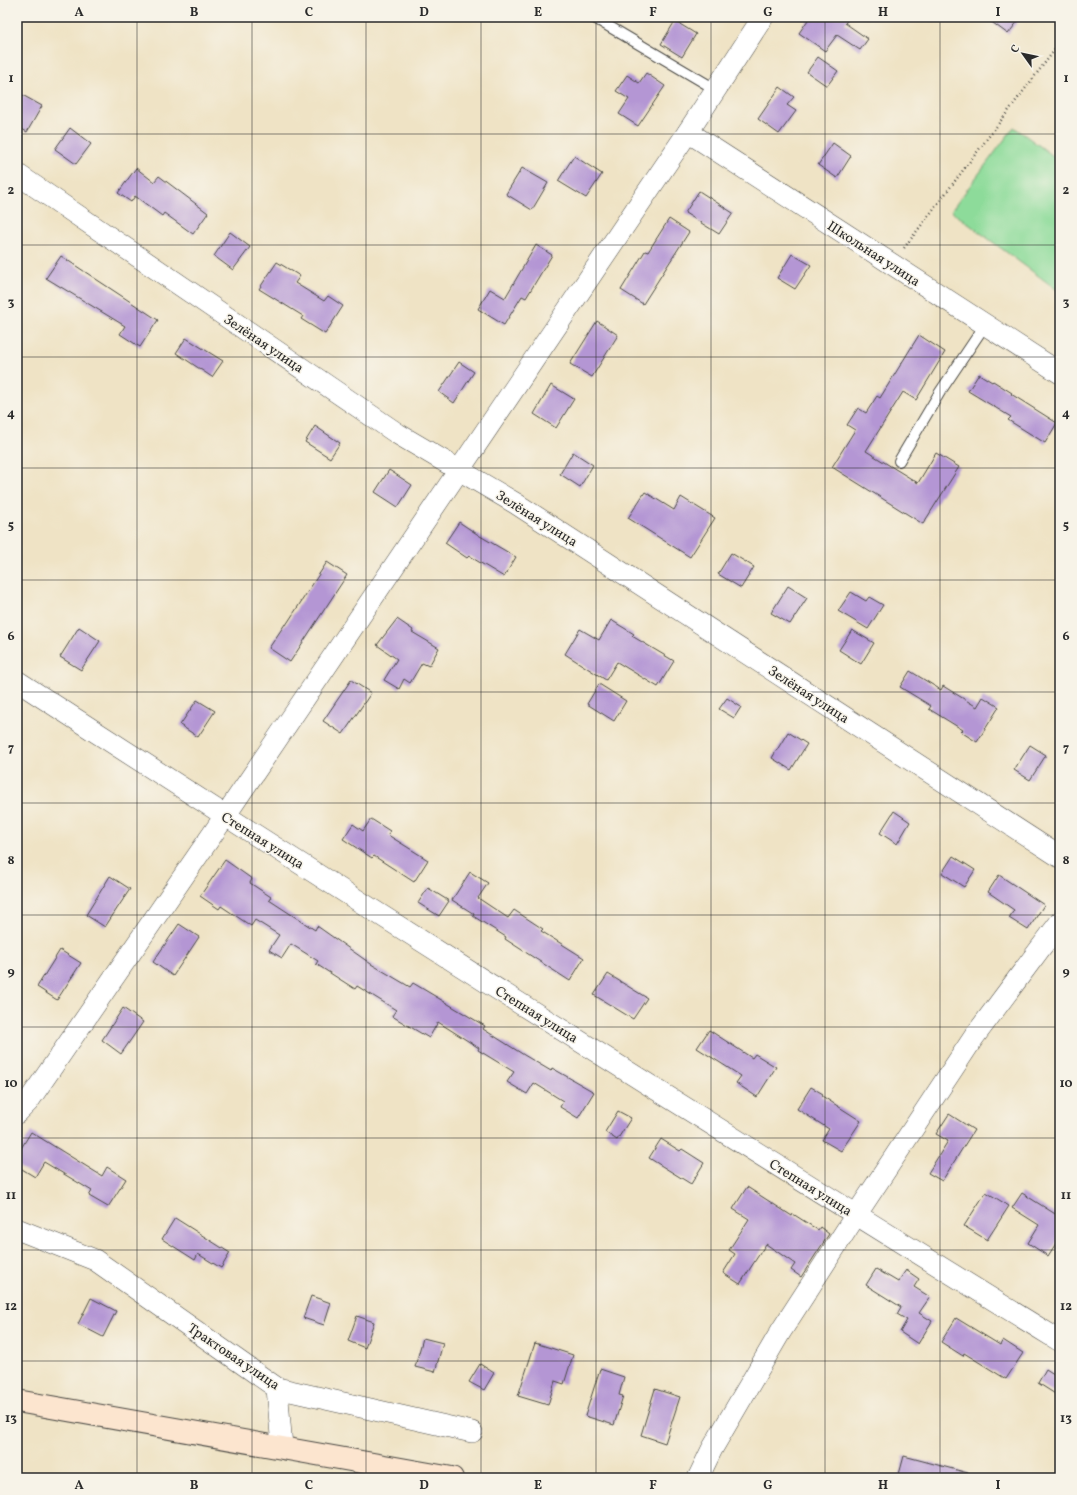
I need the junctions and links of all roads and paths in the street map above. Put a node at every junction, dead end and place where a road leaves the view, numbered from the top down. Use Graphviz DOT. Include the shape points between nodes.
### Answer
graph roads {
  1 [pos="593,17"];
  2 [pos="763,17"];
  3 [pos="1060,44"];
  4 [pos="715,89"];
  5 [pos="688,132"];
  6 [pos="17,174"];
  7 [pos="892,264"];
  8 [pos="985,325"];
  9 [pos="1060,373"];
  10 [pos="899,461"];
  11 [pos="459,470"];
  12 [pos="17,681"];
  13 [pos="225,816"];
  14 [pos="1060,857"];
  15 [pos="1060,922"];
  16 [pos="17,1113"];
  17 [pos="856,1215"];
  18 [pos="17,1229"];
  19 [pos="1060,1341"];
  20 [pos="277,1388"];
  21 [pos="17,1401"];
  22 [pos="472,1432"];
  23 [pos="282,1447"];
  24 [pos="452,1478"];
  25 [pos="698,1478"];
  1 -- 4 [label="lane"];
  2 -- 4 [label="street"];
  3 -- 7 [label="path"];
  4 -- 5 [label="street"];
  5 -- 7 [label="street, Школьная улица"];
  5 -- 11 [label="street"];
  6 -- 11 [label="street, Зелёная улица" via="398,434"];
  7 -- 8 [label="street, Школьная улица"];
  8 -- 9 [label="street, Школьная улица"];
  8 -- 10 [label="lane" via="940,392"];
  11 -- 13 [label="street"];
  11 -- 14 [label="street, Зелёная улица" via="515,503"];
  12 -- 13 [label="street, Степная улица"];
  13 -- 16 [label="street" via="28,1102"];
  13 -- 17 [label="street, Степная улица"];
  15 -- 17 [label="street" via="974,1037"];
  17 -- 19 [label="street, Степная улица"];
  17 -- 25 [label="street" via="781,1331 712,1449"];
  18 -- 20 [label="street, Трактовая улица" via="95,1260"];
  20 -- 22 [label="street, Трактовая улица"];
  20 -- 23 [label="street"];
  21 -- 23 [label="main road"];
  23 -- 24 [label="main road"];
}
